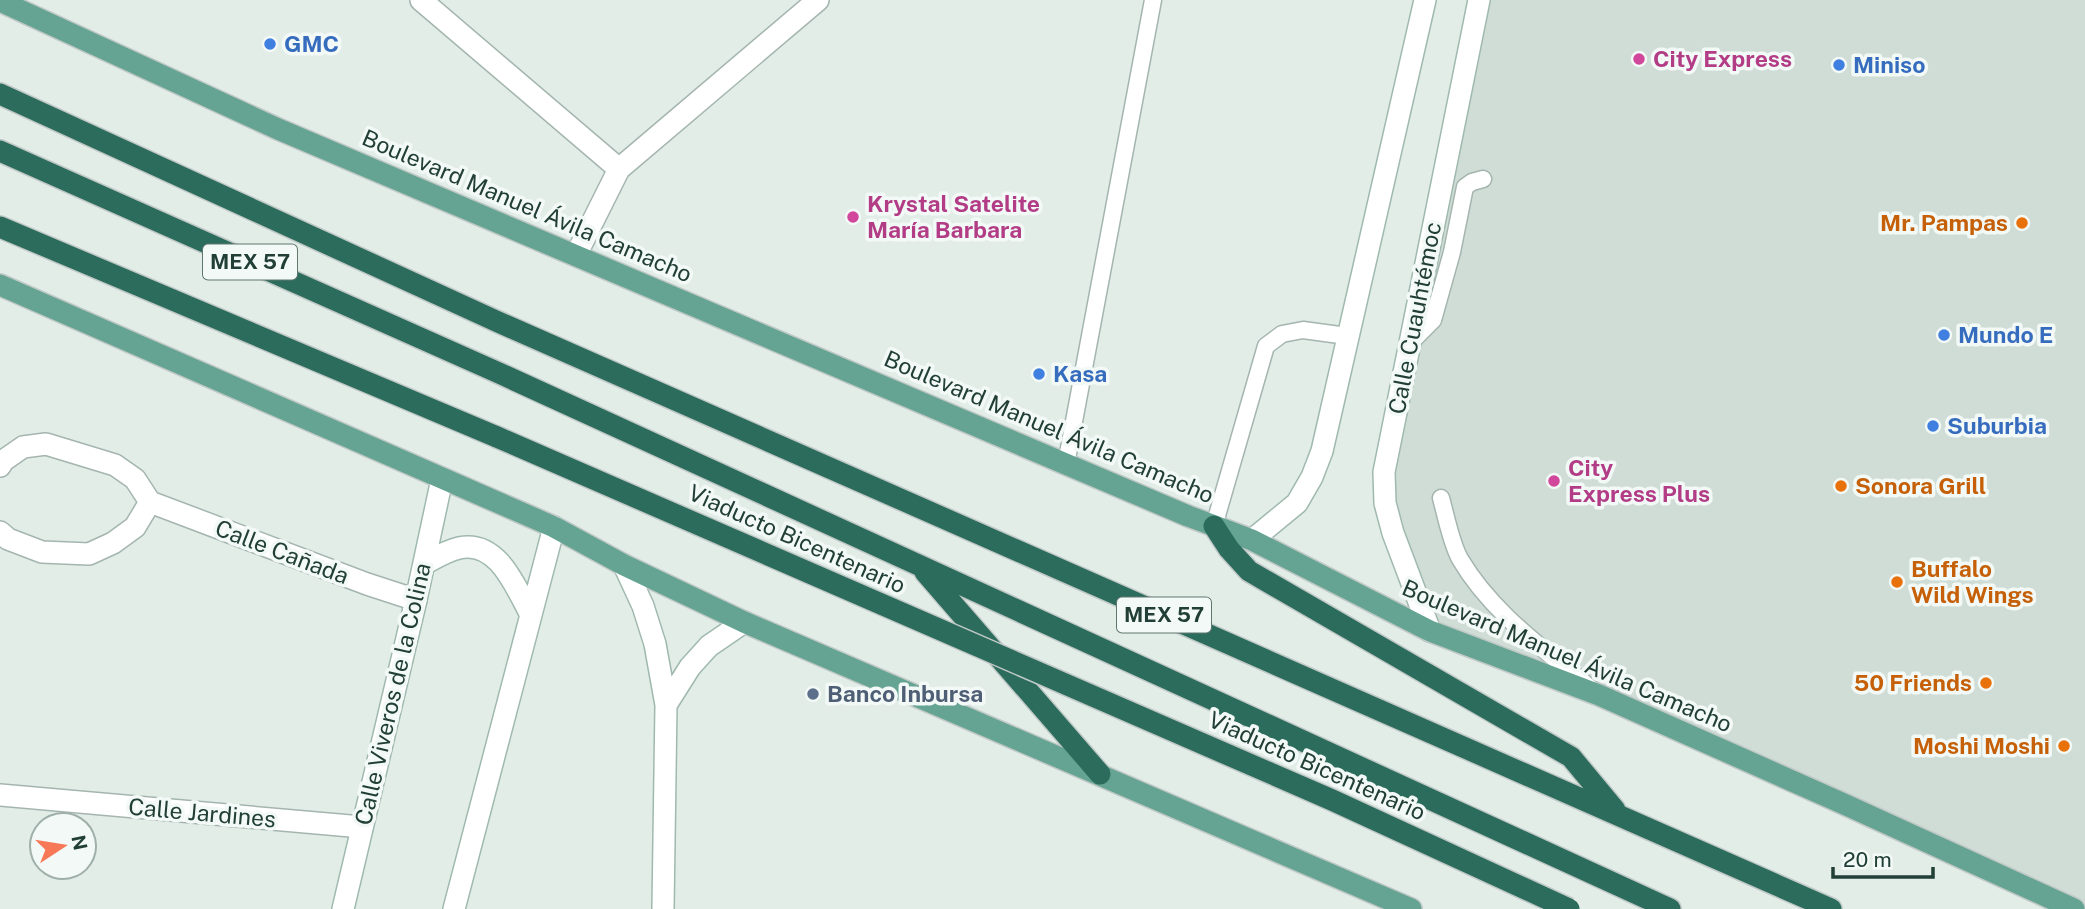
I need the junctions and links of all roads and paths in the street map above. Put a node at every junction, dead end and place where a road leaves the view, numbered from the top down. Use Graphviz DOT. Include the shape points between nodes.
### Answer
graph roads {
  1 [pos="421,0"];
  2 [pos="818,0"];
  3 [pos="1153,0"];
  4 [pos="1425,0"];
  5 [pos="1479,0"];
  6 [pos="0,1"];
  7 [pos="0,94"];
  8 [pos="0,151"];
  9 [pos="619,169"];
  10 [pos="1483,179"];
  11 [pos="0,227"];
  12 [pos="576,255"];
  13 [pos="0,285"];
  14 [pos="1348,336"];
  15 [pos="1410,343"];
  16 [pos="1066,464"];
  17 [pos="0,466"];
  18 [pos="442,479"];
  19 [pos="1441,498"];
  20 [pos="150,502"];
  21 [pos="1214,526"];
  22 [pos="555,527"];
  23 [pos="0,532"];
  24 [pos="1252,540"];
  25 [pos="424,564"];
  26 [pos="624,565"];
  27 [pos="919,565"];
  28 [pos="416,600"];
  29 [pos="531,615"];
  30 [pos="744,622"];
  31 [pos="1430,631"];
  32 [pos="1599,695"];
  33 [pos="666,705"];
  34 [pos="1100,774"];
  35 [pos="0,795"];
  36 [pos="1618,814"];
  37 [pos="362,827"];
  38 [pos="343,909"];
  39 [pos="453,909"];
  40 [pos="663,909"];
  41 [pos="1411,909"];
  42 [pos="1569,909"];
  43 [pos="1670,909"];
  44 [pos="1831,909"];
  45 [pos="2074,909"];
  1 -- 9 [label="street"];
  2 -- 9 [label="street"];
  3 -- 16 [label="lane"];
  4 -- 14 [label="street"];
  5 -- 15 [label="street, Calle Cuauhtémoc"];
  6 -- 12 [label="main road, Boulevard Manuel Ávila Camacho" via="278,129"];
  7 -- 36 [label="highway, MEX 57" via="496,321"];
  8 -- 27 [label="highway, MEX 57"];
  9 -- 12 [label="street"];
  10 -- 15 [label="lane" via="1465,187 1433,320"];
  11 -- 42 [label="highway, Viaducto Bicentenario, bridge" via="523,448 1332,800"];
  12 -- 16 [label="main road, Boulevard Manuel Ávila Camacho"];
  13 -- 18 [label="main road"];
  14 -- 21 [label="lane" via="1303,330 1282,334 1266,346"];
  14 -- 24 [label="street" via="1312,477 1297,503"];
  15 -- 31 [label="street, Calle Cuauhtémoc" via="1384,472 1385,503"];
  16 -- 21 [label="main road, Boulevard Manuel Ávila Camacho"];
  17 -- 20 [label="street" via="23,447 46,444 115,465 135,479"];
  18 -- 22 [label="main road"];
  18 -- 25 [label="street, Calle Viveros de la Colina"];
  19 -- 32 [label="lane" via="1459,557 1477,584 1508,619"];
  20 -- 23 [label="street" via="135,527 89,554 42,552 8,540"];
  20 -- 28 [label="street, Calle Cañada"];
  21 -- 24 [label="main road, Boulevard Manuel Ávila Camacho"];
  21 -- 36 [label="highway" via="1249,571 1571,757"];
  22 -- 26 [label="main road"];
  22 -- 29 [label="street"];
  24 -- 31 [label="main road, Boulevard Manuel Ávila Camacho"];
  25 -- 28 [label="street, Calle Viveros de la Colina"];
  25 -- 29 [label="street" via="462,547 484,549 500,563"];
  26 -- 30 [label="main road"];
  26 -- 33 [label="street" via="655,644"];
  27 -- 34 [label="highway"];
  27 -- 43 [label="highway, MEX 57"];
  28 -- 37 [label="street, Calle Viveros de la Colina"];
  29 -- 39 [label="street"];
  30 -- 33 [label="street" via="709,646"];
  30 -- 34 [label="main road"];
  31 -- 32 [label="main road, Boulevard Manuel Ávila Camacho"];
  32 -- 45 [label="main road, Boulevard Manuel Ávila Camacho"];
  33 -- 40 [label="street"];
  34 -- 41 [label="main road"];
  35 -- 37 [label="street, Calle Jardines"];
  36 -- 44 [label="highway, MEX 57"];
  37 -- 38 [label="street, Calle Viveros de la Colina"];
}
